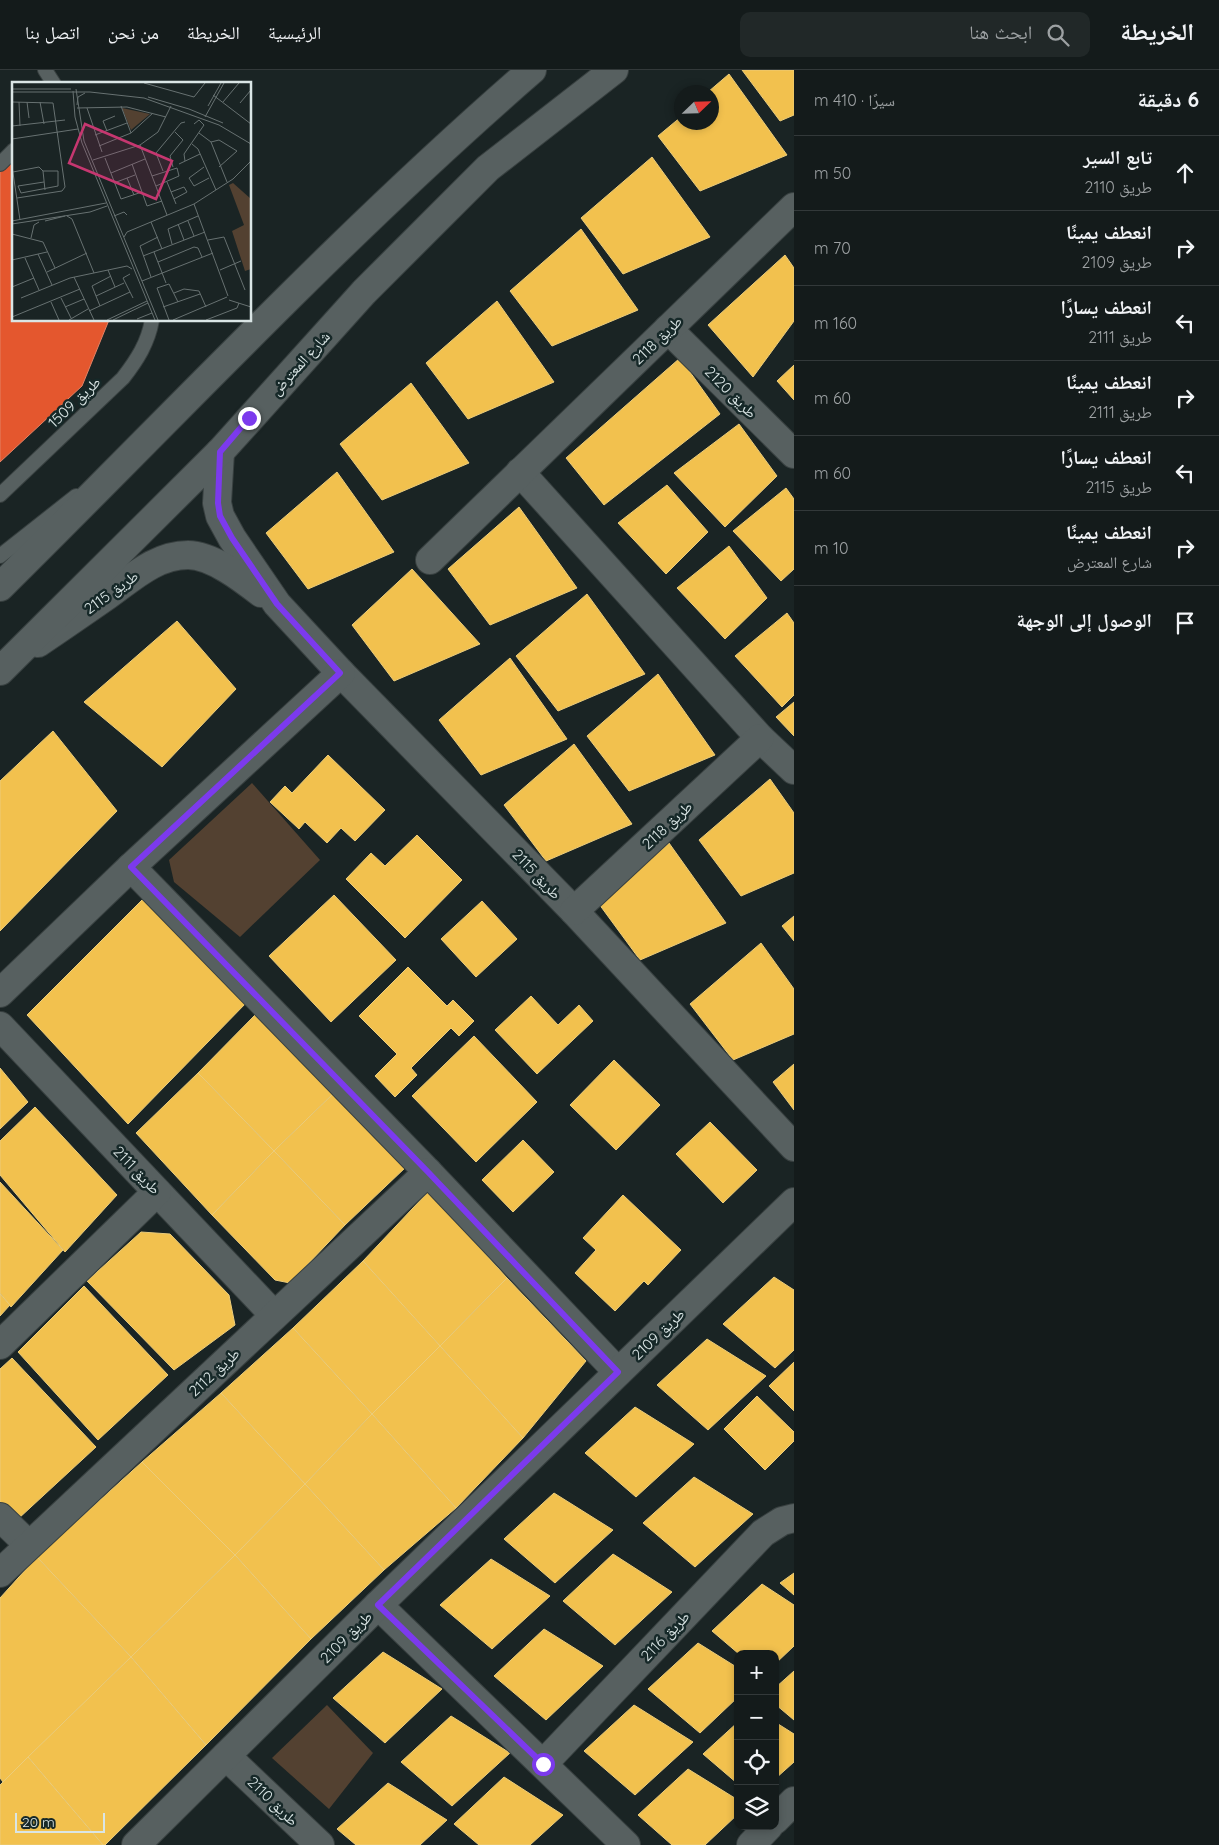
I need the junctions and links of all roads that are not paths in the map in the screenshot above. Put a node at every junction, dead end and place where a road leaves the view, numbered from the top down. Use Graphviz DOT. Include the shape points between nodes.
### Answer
graph roads {
  1 [pos="45,70"];
  2 [pos="532,70"];
  3 [pos="614,70"];
  4 [pos="513,81"];
  5 [pos="53,82"];
  6 [pos="12,152"];
  7 [pos="0,164"];
  8 [pos="794,207"];
  9 [pos="152,321"];
  10 [pos="668,329"];
  11 [pos="220,452"];
  12 [pos="794,454"];
  13 [pos="132,457"];
  14 [pos="520,472"];
  15 [pos="0,495"];
  16 [pos="0,556"];
  17 [pos="430,560"];
  18 [pos="0,587"];
  19 [pos="277,604"];
  20 [pos="2,669"];
  21 [pos="340,673"];
  22 [pos="760,738"];
  23 [pos="794,770"];
  24 [pos="131,867"];
  25 [pos="574,912"];
  26 [pos="0,993"];
  27 [pos="0,1026"];
  28 [pos="794,1147"];
  29 [pos="428,1172"];
  30 [pos="157,1192"];
  31 [pos="794,1202"];
  32 [pos="274,1315"];
  33 [pos="0,1345"];
  34 [pos="618,1372"];
  35 [pos="0,1517"];
  36 [pos="794,1518"];
  37 [pos="29,1545"];
  38 [pos="0,1573"];
  39 [pos="378,1605"];
  40 [pos="226,1756"];
  41 [pos="543,1764"];
  42 [pos="794,1801"];
  43 [pos="779,1816"];
  44 [pos="765,1830"];
  45 [pos="136,1845"];
  46 [pos="320,1845"];
  47 [pos="626,1845"];
  48 [pos="751,1845"];
  1 -- 5 [label="lane"];
  2 -- 4 [label="street"];
  3 -- 11 [label="street, شارع المعترض" via="488,168 364,292"];
  4 -- 13 [label="street" via="211,374"];
  6 -- 7 [label="lane"];
  8 -- 10 [label="street, طريق 2118"];
  9 -- 15 [label="lane, طريق 1509" via="146,343 123,378"];
  10 -- 12 [label="street, طريق 2120"];
  10 -- 14 [label="street, طريق 2118"];
  11 -- 19 [label="street, طريق 2115" via="220,516"];
  11 -- 20 [label="street, شارع المعترض"];
  13 -- 16 [label="lane" via="62,506"];
  13 -- 18 [label="street"];
  14 -- 17 [label="street, طريق 2118"];
  14 -- 22 [label="street"];
  19 -- 20 [label="street, طريق 2115" via="238,575 204,558 174,556 140,570"];
  19 -- 21 [label="street, طريق 2115"];
  21 -- 24 [label="street"];
  21 -- 25 [label="street, طريق 2115"];
  22 -- 23 [label="street"];
  22 -- 25 [label="street, طريق 2118"];
  24 -- 26 [label="street"];
  24 -- 29 [label="street"];
  25 -- 28 [label="street, طريق 2115"];
  27 -- 30 [label="street, طريق 2111"];
  29 -- 32 [label="street, طريق 2112"];
  29 -- 34 [label="street"];
  30 -- 32 [label="street, طريق 2111"];
  30 -- 33 [label="street"];
  31 -- 34 [label="street, طريق 2109"];
  32 -- 37 [label="street, طريق 2112"];
  34 -- 39 [label="street, طريق 2109"];
  35 -- 37 [label="street"];
  36 -- 41 [label="street, طريق 2116" via="782,1521 763,1533"];
  37 -- 38 [label="street, طريق 2112"];
  39 -- 40 [label="street, طريق 2109"];
  39 -- 41 [label="street"];
  40 -- 45 [label="street, طريق 2109"];
  40 -- 46 [label="street, طريق 2110"];
  41 -- 47 [label="street"];
  42 -- 43 [label="street"];
  44 -- 48 [label="street"];
}
